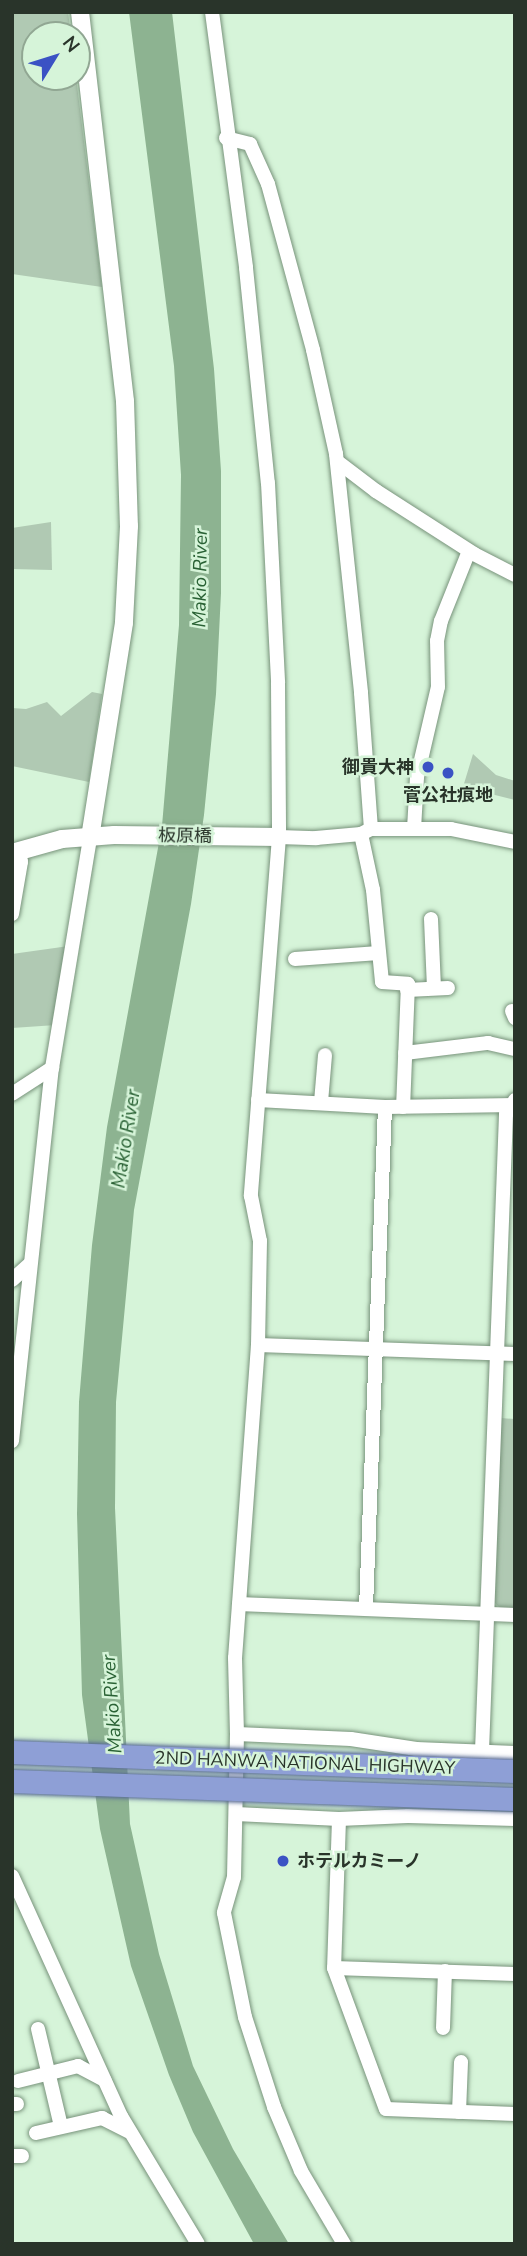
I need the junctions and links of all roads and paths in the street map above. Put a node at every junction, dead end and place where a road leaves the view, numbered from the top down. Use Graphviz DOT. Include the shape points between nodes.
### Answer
graph roads {
  1 [pos="80,12"];
  2 [pos="212,12"];
  3 [pos="226,138"];
  4 [pos="338,462"];
  5 [pos="469,551"];
  6 [pos="515,575"];
  7 [pos="414,829"];
  8 [pos="366,831"];
  9 [pos="279,837"];
  10 [pos="90,838"];
  11 [pos="515,842"];
  12 [pos="15,852"];
  13 [pos="12,914"];
  14 [pos="430,919"];
  15 [pos="379,953"];
  16 [pos="295,959"];
  17 [pos="407,990"];
  18 [pos="515,1049"];
  19 [pos="405,1053"];
  20 [pos="325,1055"];
  21 [pos="52,1068"];
  22 [pos="12,1094"];
  23 [pos="258,1100"];
  24 [pos="321,1102"];
  25 [pos="514,1104"];
  26 [pos="384,1107"];
  27 [pos="403,1107"];
  28 [pos="508,1234"];
  29 [pos="30,1264"];
  30 [pos="12,1280"];
  31 [pos="258,1345"];
  32 [pos="376,1348"];
  33 [pos="498,1353"];
  34 [pos="515,1354"];
  35 [pos="12,1441"];
  36 [pos="239,1604"];
  37 [pos="366,1608"];
  38 [pos="487,1615"];
  39 [pos="515,1615"];
  40 [pos="237,1734"];
  41 [pos="482,1751"];
  42 [pos="12,1752"];
  43 [pos="515,1753"];
  44 [pos="515,1771"];
  45 [pos="12,1781"];
  46 [pos="515,1799"];
  47 [pos="236,1814"];
  48 [pos="339,1819"];
  49 [pos="515,1819"];
  50 [pos="12,1876"];
  51 [pos="334,1968"];
  52 [pos="445,1971"];
  53 [pos="515,1973"];
  54 [pos="443,2028"];
  55 [pos="38,2029"];
  56 [pos="461,2062"];
  57 [pos="48,2075"];
  58 [pos="104,2080"];
  59 [pos="18,2081"];
  60 [pos="459,2112"];
  61 [pos="515,2114"];
  62 [pos="61,2126"];
  63 [pos="36,2133"];
  64 [pos="131,2133"];
  65 [pos="198,2244"];
  66 [pos="344,2244"];
  1 -- 10 [label="street" via="125,401 129,526 124,623"];
  2 -- 3 [label="street"];
  3 -- 4 [label="street" via="250,144 268,184"];
  3 -- 9 [label="street" via="246,268 268,483 278,683"];
  4 -- 5 [label="street"];
  4 -- 8 [label="street" via="361,693"];
  5 -- 6 [label="street"];
  5 -- 7 [label="street" via="436,641 438,687 416,777"];
  7 -- 8 [label="street"];
  7 -- 11 [label="street" via="451,829"];
  8 -- 9 [label="street" via="316,838"];
  8 -- 15 [label="street"];
  9 -- 10 [label="street, 板原橋"];
  9 -- 23 [label="street"];
  10 -- 12 [label="street, 板原橋" via="62,839"];
  10 -- 21 [label="street"];
  12 -- 13 [label="street" via="21,862"];
  14 -- 17 [label="street" via="441,988"];
  15 -- 16 [label="street"];
  15 -- 17 [label="street" via="382,982 408,984"];
  17 -- 19 [label="street"];
  18 -- 19 [label="street" via="488,1043"];
  19 -- 27 [label="street"];
  20 -- 24 [label="street"];
  21 -- 22 [label="street"];
  21 -- 29 [label="street"];
  23 -- 24 [label="street"];
  23 -- 31 [label="street" via="251,1196 260,1241"];
  24 -- 26 [label="street"];
  25 -- 27 [label="street"];
  25 -- 28 [label="street" via="506,1114"];
  26 -- 27 [label="street"];
  26 -- 32 [label="street"];
  28 -- 33 [label="street"];
  29 -- 30 [label="street"];
  29 -- 35 [label="street"];
  31 -- 32 [label="street"];
  31 -- 36 [label="street"];
  32 -- 33 [label="street"];
  32 -- 37 [label="street"];
  33 -- 34 [label="street"];
  33 -- 38 [label="street"];
  36 -- 37 [label="street"];
  36 -- 40 [label="street"];
  37 -- 38 [label="street"];
  38 -- 39 [label="street"];
  38 -- 41 [label="street"];
  40 -- 41 [label="street"];
  40 -- 47 [label="street"];
  41 -- 43 [label="street"];
  42 -- 44 [label="highway, 2ND HANWA NATIONAL HIGHWAY, bridge"];
  45 -- 46 [label="highway, 2ND HANWA NATIONAL HIGHWAY, bridge"];
  47 -- 48 [label="street"];
  47 -- 66 [label="street" via="234,1877 224,1913 245,2017 274,2107 301,2171"];
  48 -- 49 [label="street"];
  48 -- 51 [label="street"];
  50 -- 58 [label="street"];
  51 -- 52 [label="street"];
  51 -- 60 [label="street" via="386,2109"];
  52 -- 53 [label="street"];
  52 -- 54 [label="street"];
  55 -- 57 [label="street"];
  56 -- 60 [label="street"];
  57 -- 58 [label="street" via="78,2066"];
  57 -- 59 [label="street"];
  57 -- 62 [label="street"];
  58 -- 64 [label="street"];
  60 -- 61 [label="street"];
  62 -- 63 [label="street"];
  62 -- 64 [label="street" via="102,2118"];
  64 -- 65 [label="street"];
}
